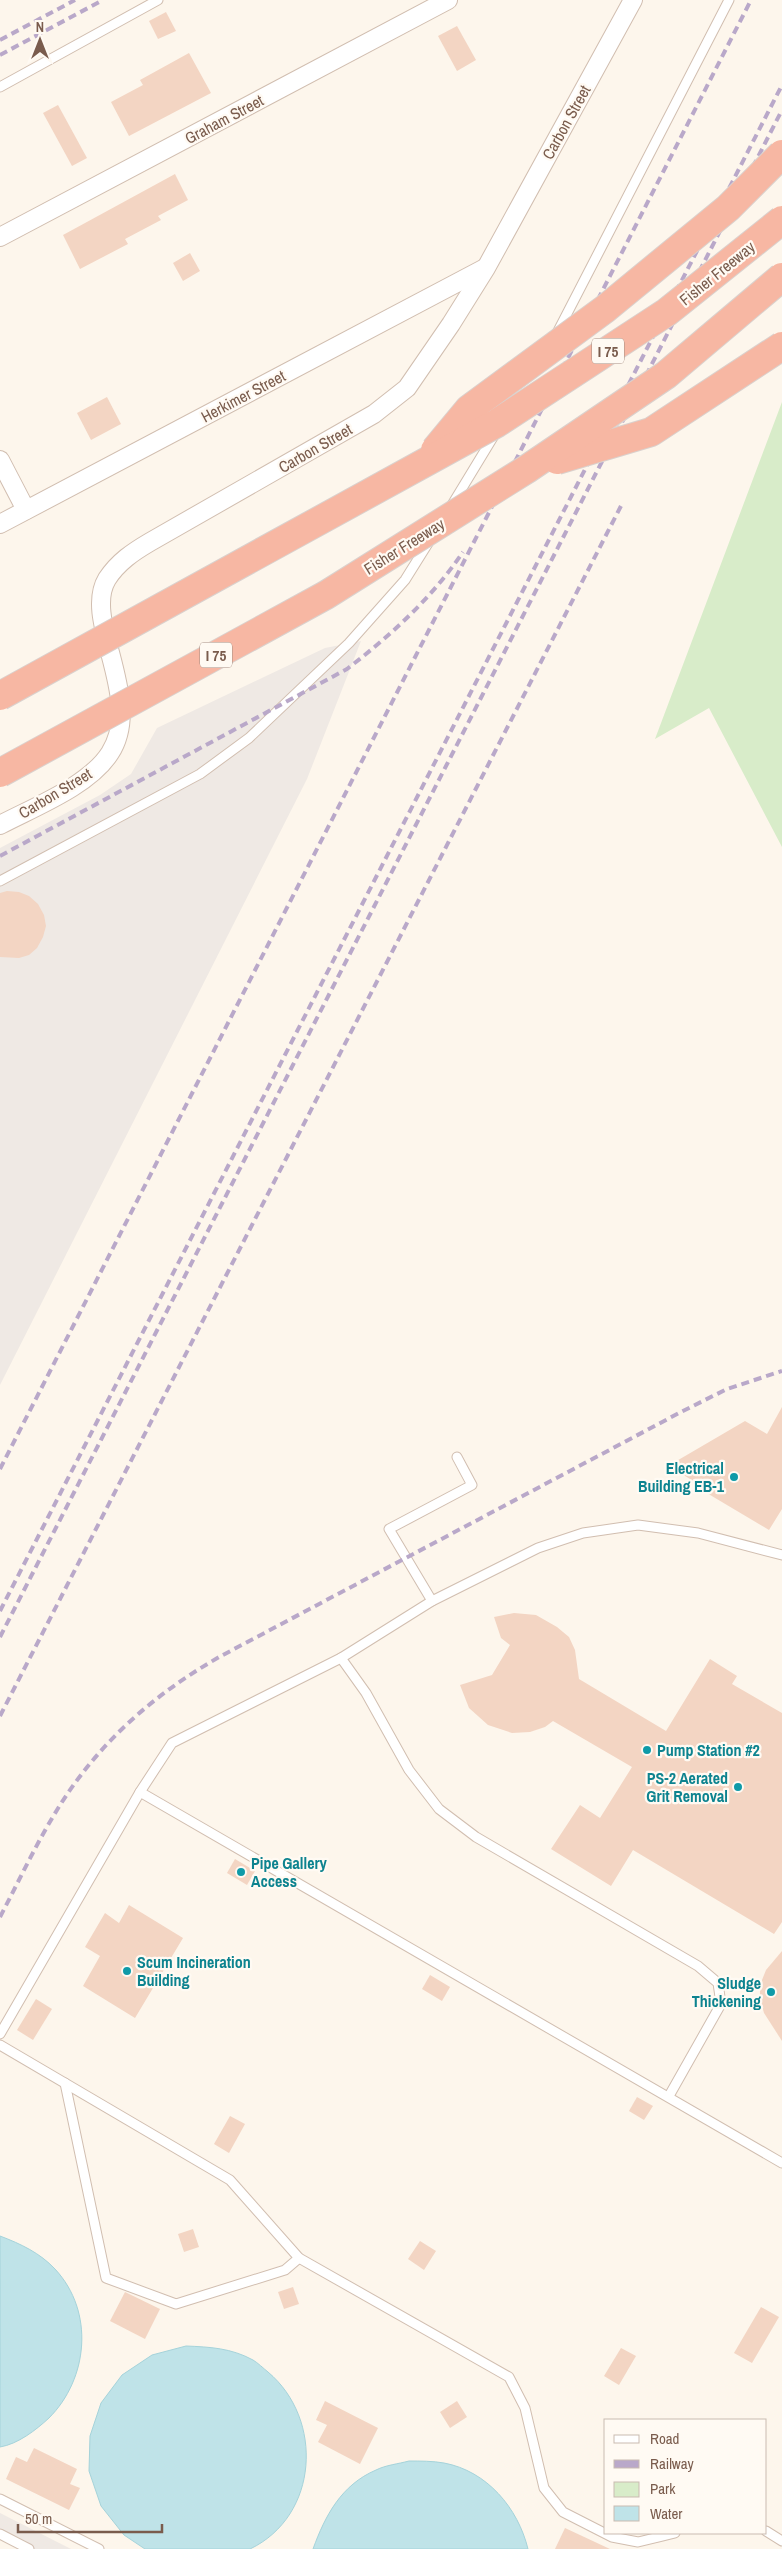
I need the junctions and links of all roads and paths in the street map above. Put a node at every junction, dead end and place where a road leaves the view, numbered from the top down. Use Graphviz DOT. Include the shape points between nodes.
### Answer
graph roads {
  1 [pos="158,0"];
  2 [pos="448,0"];
  3 [pos="633,0"];
  4 [pos="728,0"];
  5 [pos="0,87"];
  6 [pos="782,154"];
  7 [pos="782,220"];
  8 [pos="0,237"];
  9 [pos="486,268"];
  10 [pos="782,277"];
  11 [pos="782,346"];
  12 [pos="532,374"];
  13 [pos="517,398"];
  14 [pos="0,460"];
  15 [pos="422,464"];
  16 [pos="527,469"];
  17 [pos="26,510"];
  18 [pos="0,524"];
  19 [pos="0,696"];
  20 [pos="0,773"];
  21 [pos="0,825"];
  22 [pos="0,881"];
  23 [pos="457,1457"];
  24 [pos="782,1555"];
  25 [pos="432,1601"];
  26 [pos="341,1658"];
  27 [pos="140,1792"];
  28 [pos="0,2034"];
  29 [pos="0,2045"];
  30 [pos="65,2083"];
  31 [pos="668,2096"];
  32 [pos="782,2163"];
  33 [pos="299,2258"];
  34 [pos="0,2499"];
  35 [pos="767,2532"];
  36 [pos="604,2533"];
  37 [pos="0,2534"];
  38 [pos="606,2534"];
  39 [pos="671,2534"];
  40 [pos="782,2541"];
  41 [pos="29,2549"];
  42 [pos="99,2549"];
  1 -- 5 [label="lane"];
  2 -- 8 [label="street, Graham Street"];
  3 -- 9 [label="street, Carbon Street"];
  4 -- 12 [label="lane" via="562,324"];
  6 -- 15 [label="highway, bridge" via="728,208 612,304 469,410"];
  7 -- 15 [label="highway, Fisher Freeway / I 75, bridge" via="667,312 497,423"];
  9 -- 17 [label="street, Herkimer Street"];
  9 -- 21 [label="street, Carbon Street" via="416,376 392,402 120,562 106,580 101,606 120,692 121,722 110,752 78,783"];
  10 -- 16 [label="highway, Fisher Freeway / I 75, bridge" via="666,375"];
  11 -- 16 [label="highway, bridge" via="651,432"];
  13 -- 22 [label="lane" via="405,580 349,643 249,738 200,774"];
  14 -- 17 [label="street"];
  15 -- 19 [label="highway, Fisher Freeway / I 75, bridge"];
  16 -- 20 [label="highway, Fisher Freeway / I 75, bridge" via="326,595"];
  17 -- 18 [label="street, Herkimer Street"];
  23 -- 25 [label="lane" via="472,1485 389,1528"];
  24 -- 25 [label="lane" via="698,1533 638,1525 583,1533 538,1548"];
  25 -- 26 [label="lane"];
  26 -- 27 [label="lane" via="172,1743"];
  26 -- 31 [label="lane" via="366,1693 409,1770 439,1809 476,1838 698,1966 718,1983 721,2004"];
  27 -- 28 [label="lane"];
  27 -- 31 [label="lane"];
  29 -- 30 [label="lane"];
  30 -- 33 [label="lane" via="230,2180"];
  30 -- 33 [label="lane" via="106,2278 176,2304 286,2270"];
  31 -- 32 [label="lane"];
  33 -- 36 [label="lane" via="509,2377 525,2408 544,2488 563,2512"];
  34 -- 42 [label="lane"];
  35 -- 40 [label="lane"];
  37 -- 41 [label="lane"];
  38 -- 39 [label="lane" via="638,2542"];
}
